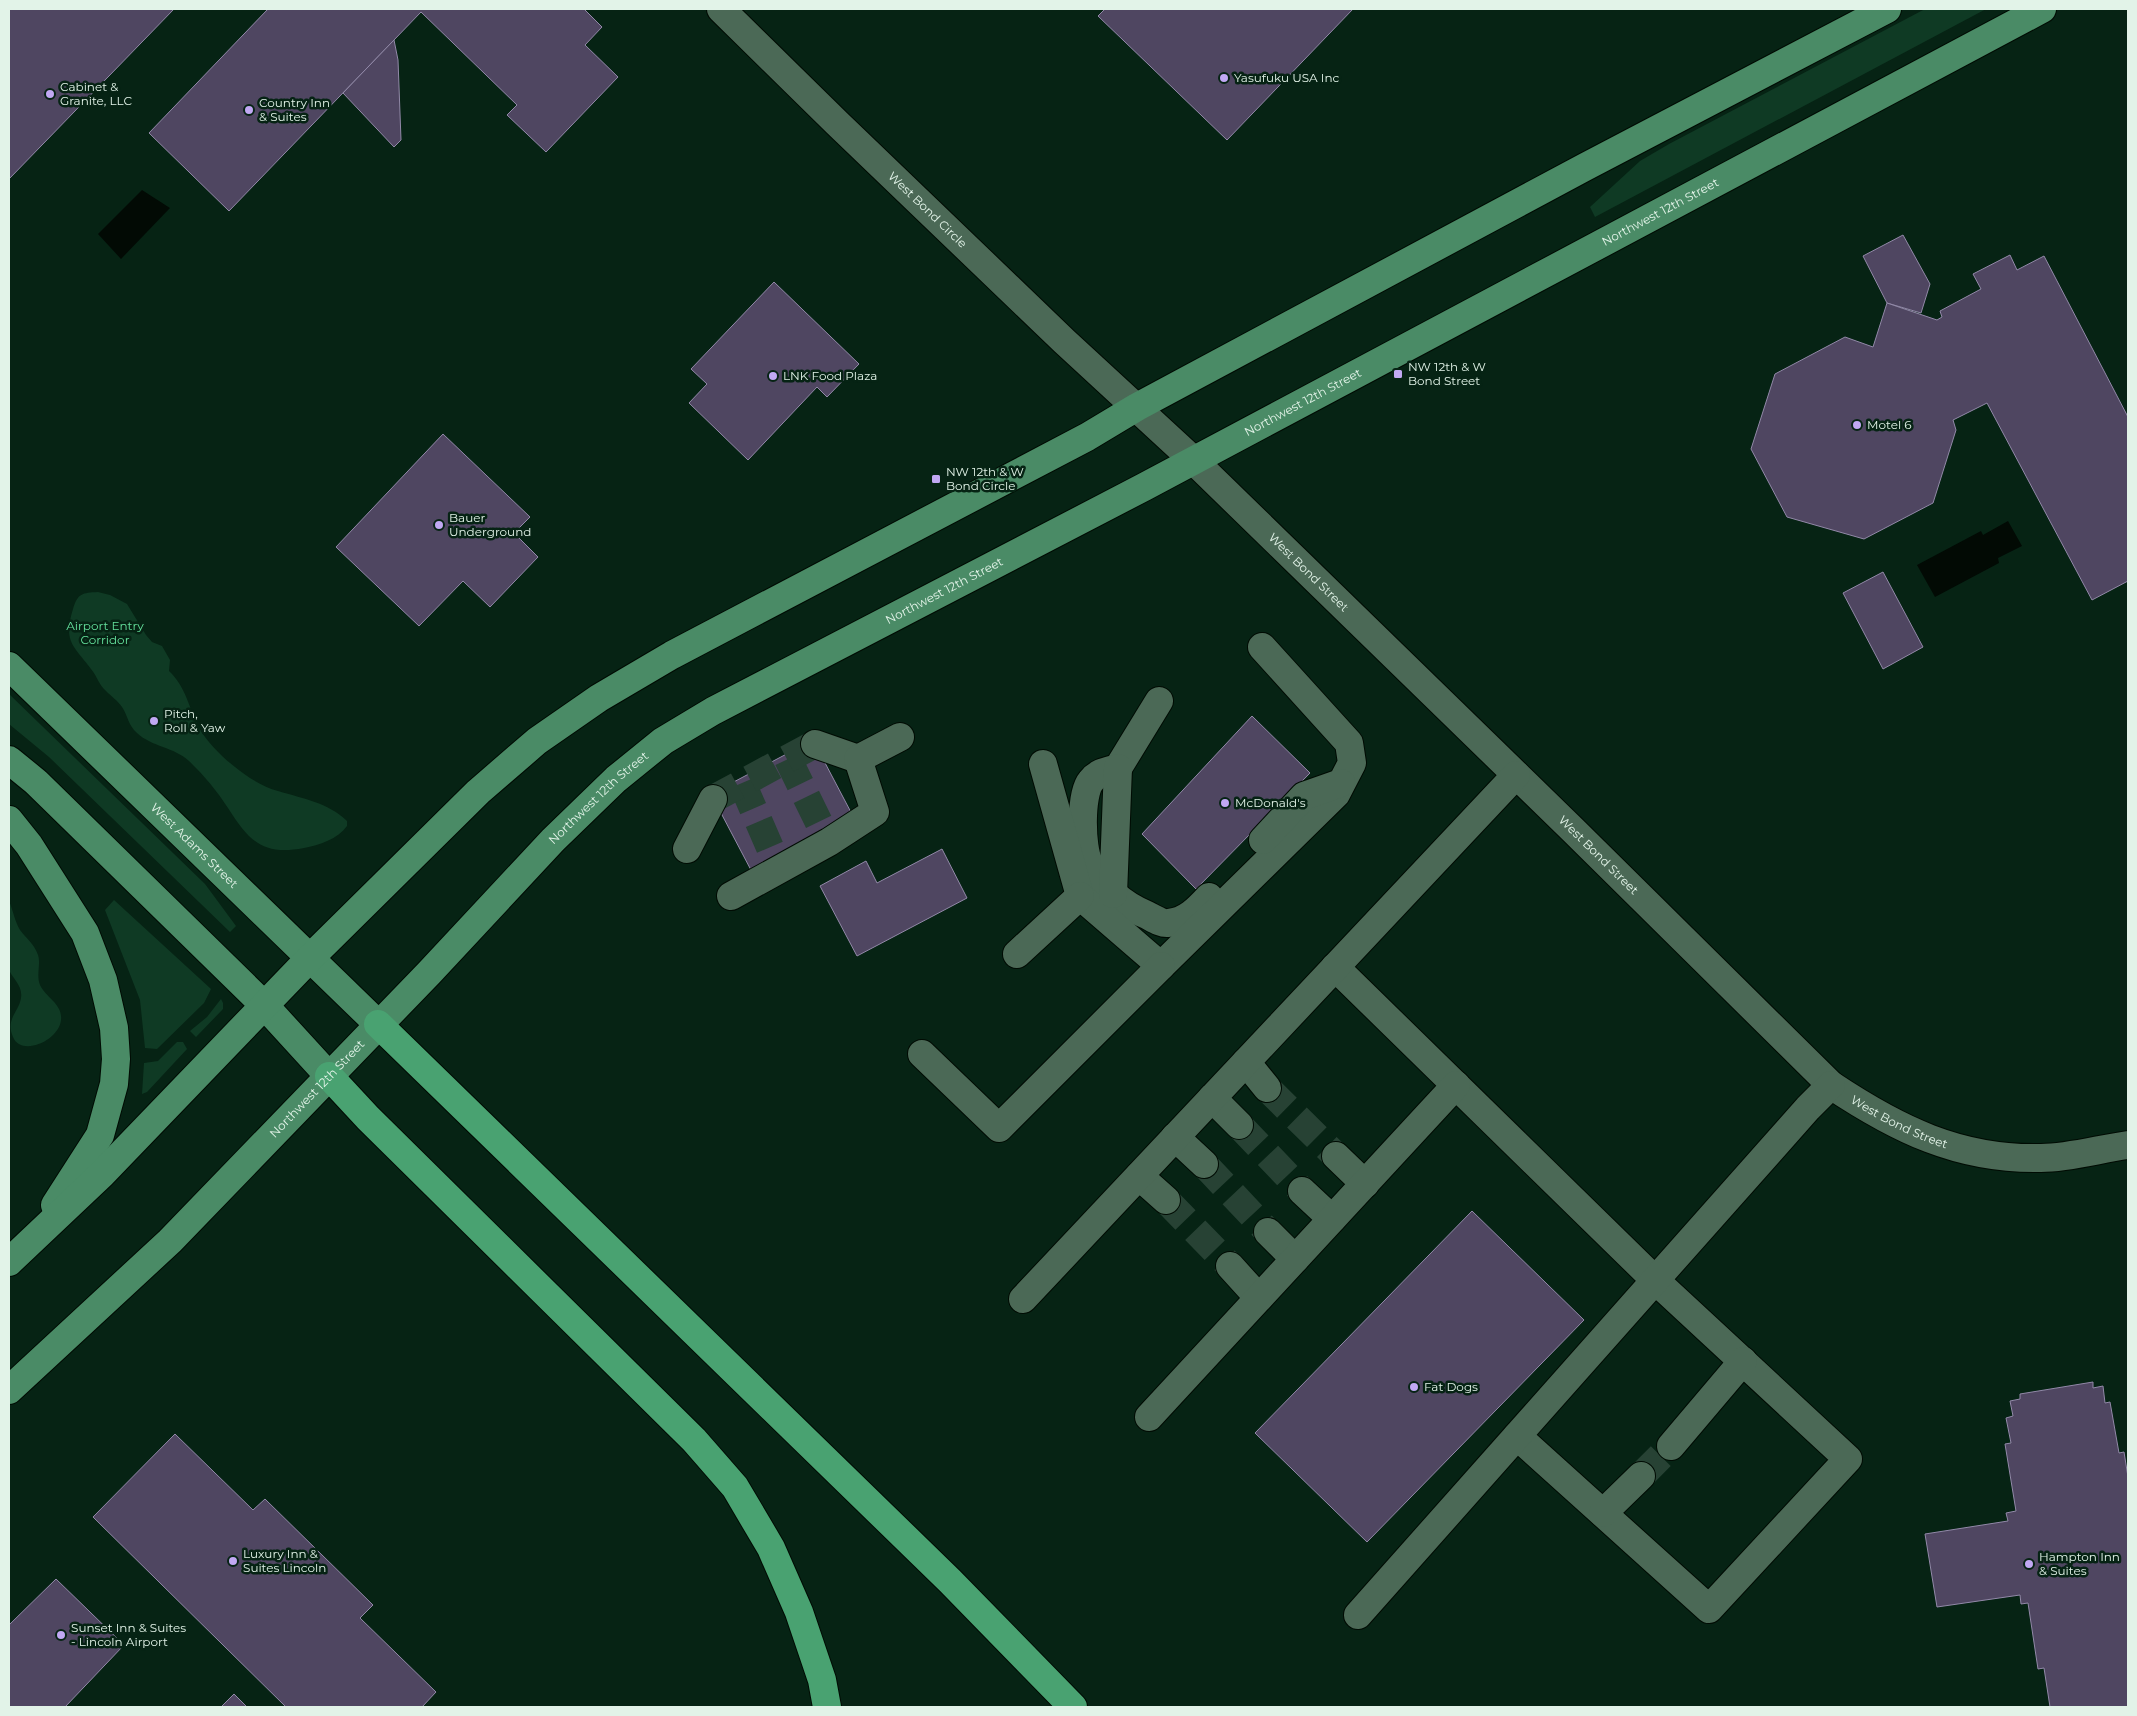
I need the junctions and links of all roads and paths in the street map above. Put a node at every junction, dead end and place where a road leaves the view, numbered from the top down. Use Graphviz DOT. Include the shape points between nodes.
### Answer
graph roads {
  1 [pos="720,9"];
  2 [pos="1887,9"];
  3 [pos="2042,9"];
  4 [pos="1137,407"];
  5 [pos="1192,460"];
  6 [pos="1262,647"];
  7 [pos="9,666"];
  8 [pos="1159,701"];
  9 [pos="900,737"];
  10 [pos="815,744"];
  11 [pos="858,759"];
  12 [pos="9,760"];
  13 [pos="1043,764"];
  14 [pos="1516,775"];
  15 [pos="1341,783"];
  16 [pos="713,799"];
  17 [pos="9,820"];
  18 [pos="686,849"];
  19 [pos="731,896"];
  20 [pos="1080,896"];
  21 [pos="1017,954"];
  22 [pos="310,958"];
  23 [pos="1161,966"];
  24 [pos="1336,967"];
  25 [pos="265,1006"];
  26 [pos="378,1024"];
  27 [pos="922,1054"];
  28 [pos="1246,1062"];
  29 [pos="329,1076"];
  30 [pos="1456,1085"];
  31 [pos="1831,1085"];
  32 [pos="1267,1088"];
  33 [pos="1212,1098"];
  34 [pos="1239,1125"];
  35 [pos="1175,1137"];
  36 [pos="2128,1145"];
  37 [pos="1336,1156"];
  38 [pos="1204,1164"];
  39 [pos="1139,1176"];
  40 [pos="1365,1184"];
  41 [pos="1302,1191"];
  42 [pos="1166,1200"];
  43 [pos="1332,1219"];
  44 [pos="1268,1232"];
  45 [pos="35,1239"];
  46 [pos="1295,1259"];
  47 [pos="9,1262"];
  48 [pos="1230,1266"];
  49 [pos="1656,1281"];
  50 [pos="1259,1298"];
  51 [pos="1023,1299"];
  52 [pos="1743,1361"];
  53 [pos="9,1390"];
  54 [pos="1149,1418"];
  55 [pos="1517,1436"];
  56 [pos="1671,1446"];
  57 [pos="1641,1476"];
  58 [pos="1603,1513"];
  59 [pos="1358,1615"];
  60 [pos="827,1707"];
  61 [pos="1073,1707"];
  1 -- 4 [label="street, West Bond Circle" via="1064,341"];
  2 -- 4 [label="main road"];
  3 -- 5 [label="main road, Northwest 12th Street"];
  4 -- 5 [label="street, West Bond Street"];
  4 -- 22 [label="main road" via="1087,437 672,655 599,698 537,741 478,792"];
  5 -- 14 [label="street, West Bond Street"];
  5 -- 26 [label="main road, Northwest 12th Street" via="950,590 713,711 663,742 616,778 553,840"];
  6 -- 15 [label="street" via="1349,743 1352,763"];
  7 -- 22 [label="main road, West Adams Street"];
  8 -- 15 [label="street" via="1118,768 1102,772 1090,782 1082,831 1088,860 1098,877 1112,894 1141,913 1166,924 1195,912 1304,796"];
  9 -- 11 [label="street"];
  10 -- 11 [label="street"];
  11 -- 19 [label="street" via="875,812 777,864"];
  12 -- 25 [label="main road" via="36,782"];
  13 -- 20 [label="street"];
  14 -- 24 [label="street"];
  14 -- 31 [label="street, West Bond Street"];
  15 -- 23 [label="street" via="1336,794"];
  16 -- 18 [label="street"];
  17 -- 45 [label="main road" via="58,888 85,933 103,980 114,1028 116,1059 114,1084 100,1135"];
  20 -- 21 [label="street"];
  20 -- 23 [label="street"];
  22 -- 25 [label="main road"];
  22 -- 26 [label="main road, West Adams Street"];
  23 -- 27 [label="street" via="999,1128"];
  24 -- 28 [label="street"];
  24 -- 30 [label="street"];
  25 -- 29 [label="main road"];
  25 -- 45 [label="main road"];
  26 -- 29 [label="main road, Northwest 12th Street"];
  26 -- 61 [label="highway" via="950,1581"];
  28 -- 32 [label="street"];
  28 -- 33 [label="street"];
  29 -- 53 [label="main road, Northwest 12th Street" via="170,1241"];
  29 -- 60 [label="highway" via="694,1440 735,1487 771,1548 798,1612 822,1680"];
  30 -- 40 [label="street"];
  30 -- 49 [label="street"];
  31 -- 36 [label="street, West Bond Street" via="1912,1133 1963,1150 2002,1157 2042,1158"];
  31 -- 49 [label="street"];
  33 -- 34 [label="street"];
  33 -- 35 [label="street"];
  35 -- 38 [label="street"];
  35 -- 39 [label="street"];
  37 -- 40 [label="street"];
  39 -- 42 [label="street"];
  39 -- 51 [label="street"];
  40 -- 43 [label="street"];
  41 -- 43 [label="street"];
  43 -- 46 [label="street"];
  44 -- 46 [label="street"];
  45 -- 47 [label="main road"];
  46 -- 50 [label="street"];
  48 -- 50 [label="street"];
  49 -- 52 [label="street"];
  49 -- 55 [label="street"];
  50 -- 54 [label="street"];
  52 -- 56 [label="street"];
  52 -- 58 [label="street" via="1848,1459 1842,1466 1709,1609"];
  55 -- 58 [label="street"];
  55 -- 59 [label="street"];
  57 -- 58 [label="street"];
}
